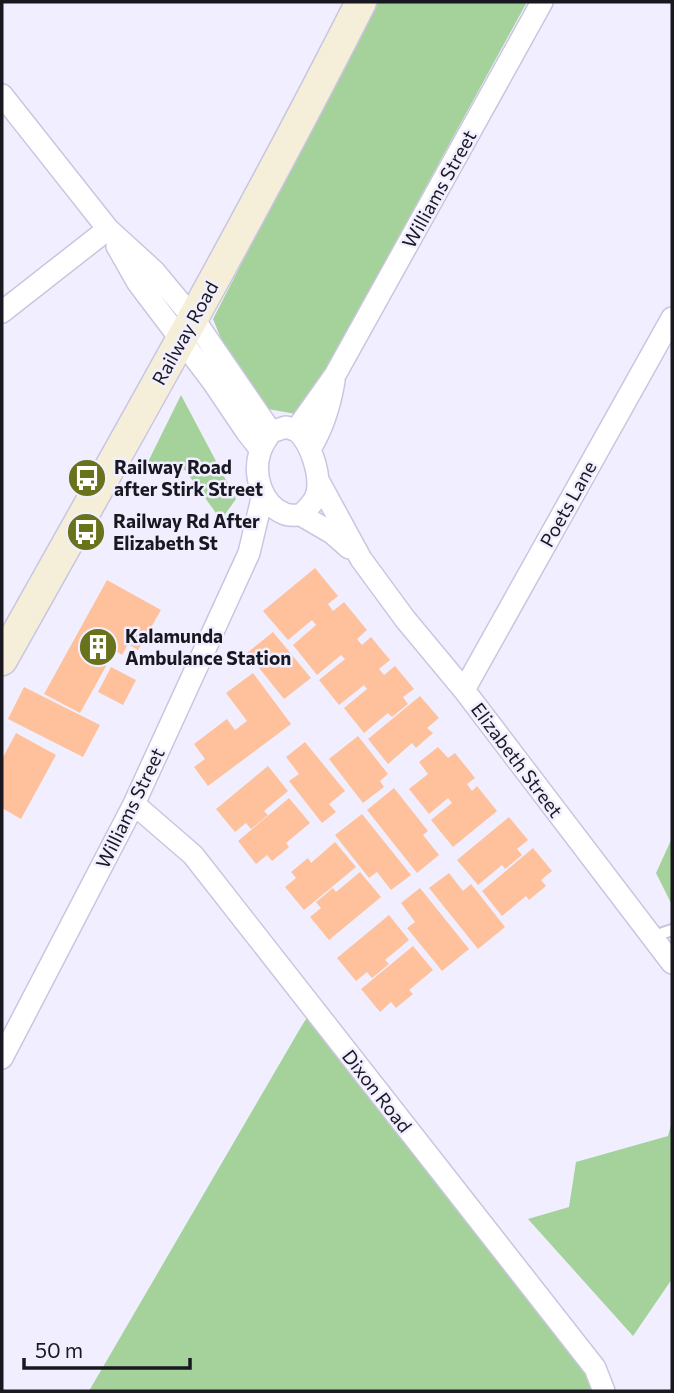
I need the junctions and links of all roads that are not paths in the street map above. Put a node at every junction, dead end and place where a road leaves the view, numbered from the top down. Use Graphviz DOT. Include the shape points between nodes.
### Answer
graph roads {
  1 [pos="361,2"];
  2 [pos="542,2"];
  3 [pos="2,95"];
  4 [pos="108,229"];
  5 [pos="2,312"];
  6 [pos="672,318"];
  7 [pos="187,329"];
  8 [pos="335,375"];
  9 [pos="296,430"];
  10 [pos="266,441"];
  11 [pos="310,449"];
  12 [pos="318,480"];
  13 [pos="263,494"];
  14 [pos="294,515"];
  15 [pos="249,553"];
  16 [pos="361,559"];
  17 [pos="2,660"];
  18 [pos="464,690"];
  19 [pos="135,804"];
  20 [pos="672,930"];
  21 [pos="651,937"];
  22 [pos="672,963"];
  23 [pos="2,1058"];
  24 [pos="604,1391"];
  1 -- 7 [label="street, Railway Road"];
  2 -- 8 [label="street, Williams Street"];
  3 -- 4 [label="street"];
  4 -- 5 [label="street"];
  4 -- 7 [label="street" via="154,271"];
  6 -- 18 [label="street, Poets Lane"];
  7 -- 10 [label="street"];
  7 -- 17 [label="street, Railway Road"];
  8 -- 9 [label="street, Williams Street"];
  8 -- 11 [label="street, Williams Street" via="330,405"];
  9 -- 10 [label="street" via="286,427"];
  9 -- 11 [label="street"];
  10 -- 13 [label="street" via="257,478"];
  11 -- 12 [label="street"];
  12 -- 14 [label="street" via="310,506"];
  12 -- 16 [label="street, Elizabeth Street"];
  13 -- 14 [label="street" via="274,508"];
  13 -- 15 [label="street, Williams Street"];
  14 -- 15 [label="street, Williams Street"];
  14 -- 16 [label="street, Elizabeth Street" via="331,533"];
  15 -- 19 [label="street, Williams Street"];
  16 -- 18 [label="street, Elizabeth Street"];
  18 -- 21 [label="street, Elizabeth Street"];
  19 -- 23 [label="street, Williams Street"];
  19 -- 24 [label="street, Dixon Road" via="193,855 595,1368"];
  20 -- 21 [label="lane"];
  21 -- 22 [label="street, Elizabeth Street"];
}
